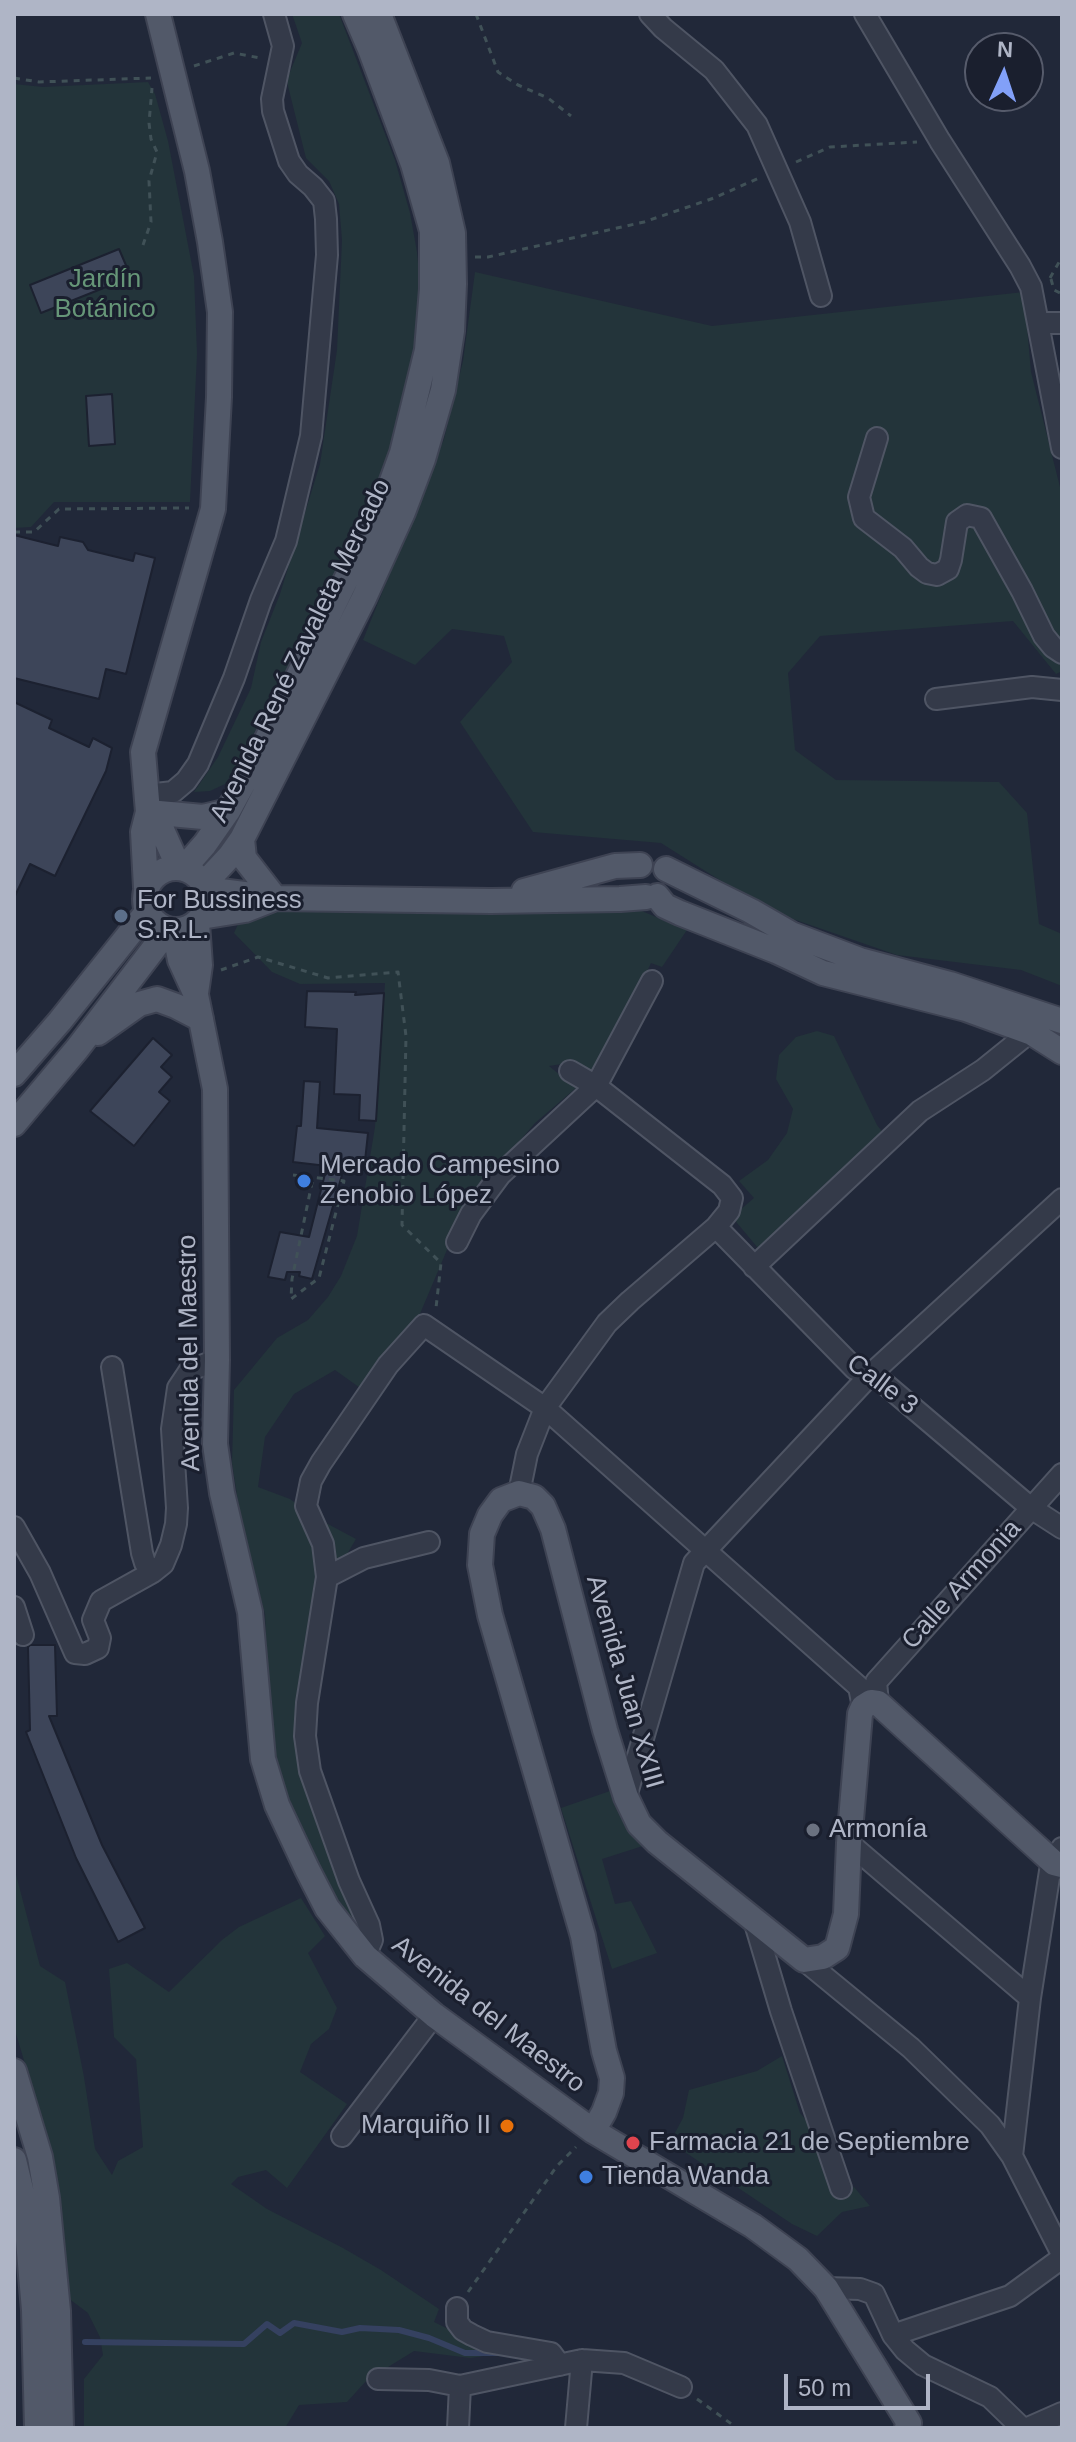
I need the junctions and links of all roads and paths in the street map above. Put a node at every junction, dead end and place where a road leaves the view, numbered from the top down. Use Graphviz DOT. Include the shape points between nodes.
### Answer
graph roads {
  1 [pos="158,14"];
  2 [pos="274,14"];
  3 [pos="355,14"];
  4 [pos="379,14"];
  5 [pos="476,14"];
  6 [pos="650,14"];
  7 [pos="865,14"];
  8 [pos="279,62"];
  9 [pos="188,68"];
  10 [pos="155,77"];
  11 [pos="14,78"];
  12 [pos="152,88"];
  13 [pos="571,116"];
  14 [pos="940,141"];
  15 [pos="778,170"];
  16 [pos="143,245"];
  17 [pos="453,259"];
  18 [pos="1051,277"];
  19 [pos="1062,294"];
  20 [pos="821,296"];
  21 [pos="1039,323"];
  22 [pos="1062,323"];
  23 [pos="877,438"];
  24 [pos="1062,448"];
  25 [pos="186,508"];
  26 [pos="14,532"];
  27 [pos="1062,653"];
  28 [pos="1062,690"];
  29 [pos="936,699"];
  30 [pos="147,804"];
  31 [pos="228,811"];
  32 [pos="242,839"];
  33 [pos="640,865"];
  34 [pos="181,868"];
  35 [pos="666,869"];
  36 [pos="146,887"];
  37 [pos="204,887"];
  38 [pos="652,897"];
  39 [pos="275,898"];
  40 [pos="491,901"];
  41 [pos="147,912"];
  42 [pos="185,925"];
  43 [pos="652,981"];
  44 [pos="198,997"];
  45 [pos="1047,1023"];
  46 [pos="77,1049"];
  47 [pos="1062,1052"];
  48 [pos="570,1071"];
  49 [pos="14,1074"];
  50 [pos="596,1086"];
  51 [pos="14,1124"];
  52 [pos="293,1175"];
  53 [pos="313,1178"];
  54 [pos="1062,1199"];
  55 [pos="716,1227"];
  56 [pos="457,1242"];
  57 [pos="754,1267"];
  58 [pos="434,1331"];
  59 [pos="217,1360"];
  60 [pos="112,1367"];
  61 [pos="872,1373"];
  62 [pos="545,1408"];
  63 [pos="1062,1474"];
  64 [pos="519,1493"];
  65 [pos="1031,1508"];
  66 [pos="14,1527"];
  67 [pos="1062,1528"];
  68 [pos="429,1542"];
  69 [pos="705,1549"];
  70 [pos="153,1572"];
  71 [pos="327,1577"];
  72 [pos="14,1607"];
  73 [pos="23,1635"];
  74 [pos="871,1705"];
  75 [pos="626,1797"];
  76 [pos="849,1843"];
  77 [pos="1059,1859"];
  78 [pos="754,1920"];
  79 [pos="365,1956"];
  80 [pos="804,1960"];
  81 [pos="1030,1998"];
  82 [pos="434,2015"];
  83 [pos="14,2071"];
  84 [pos="593,2131"];
  85 [pos="342,2136"];
  86 [pos="1012,2156"];
  87 [pos="14,2160"];
  88 [pos="841,2188"];
  89 [pos="1062,2256"];
  90 [pos="826,2288"];
  91 [pos="457,2308"];
  92 [pos="893,2335"];
  93 [pos="582,2360"];
  94 [pos="560,2365"];
  95 [pos="378,2379"];
  96 [pos="460,2386"];
  97 [pos="681,2387"];
  98 [pos="1062,2413"];
  99 [pos="37,2428"];
  100 [pos="61,2428"];
  101 [pos="458,2428"];
  102 [pos="576,2428"];
  103 [pos="737,2428"];
  104 [pos="907,2428"];
  105 [pos="1022,2428"];
  106 [pos="1028,2428"];
  1 -- 30 [label="main road" via="210,242 220,312 219,397 213,509 143,752"];
  2 -- 8 [label="street" via="283,46"];
  3 -- 31 [label="main road, Avenida René Zavaleta Mercado" via="413,164 432,231 427,350 384,503"];
  4 -- 17 [label="main road, Avenida René Zavaleta Mercado" via="437,163 453,233"];
  5 -- 13 [label="path" via="498,72"];
  6 -- 15 [label="street" via="714,70 757,125"];
  7 -- 14 [label="street"];
  8 -- 9 [label="path" via="234,53"];
  8 -- 30 [label="street" via="273,111 289,161 324,201 326,219 311,436 286,541 198,764 173,792"];
  10 -- 11 [label="path" via="39,82"];
  12 -- 16 [label="path" via="149,123 157,152 149,181 151,222"];
  14 -- 15 [label="path" via="830,147"];
  14 -- 21 [label="street" via="1020,266"];
  15 -- 17 [label="path" via="644,222 488,257"];
  15 -- 20 [label="street" via="800,222"];
  17 -- 32 [label="main road, Avenida René Zavaleta Mercado" via="452,331 443,390 423,459 364,598"];
  18 -- 19 [label="path" via="1054,290"];
  21 -- 22 [label="street"];
  21 -- 24 [label="street"];
  23 -- 27 [label="street" via="859,497 864,518 919,567 937,575 948,569 957,522 967,515 981,518 1044,636"];
  25 -- 26 [label="path" via="59,509 34,532"];
  28 -- 29 [label="street" via="1032,687"];
  30 -- 31 [label="main road" via="203,817"];
  30 -- 34 [label="main road"];
  30 -- 36 [label="main road"];
  31 -- 34 [label="main road, Avenida René Zavaleta Mercado"];
  32 -- 37 [label="main road, Avenida René Zavaleta Mercado"];
  32 -- 39 [label="main road" via="244,858"];
  33 -- 35 [label="main road" via="656,862"];
  33 -- 38 [label="main road" via="634,886"];
  33 -- 40 [label="main road" via="615,866"];
  34 -- 36 [label="main road" via="158,873"];
  34 -- 37 [label="main road" via="195,874"];
  35 -- 38 [label="main road" via="666,890"];
  35 -- 45 [label="main road" via="791,934 860,960 950,984"];
  36 -- 41 [label="main road"];
  37 -- 39 [label="main road"];
  37 -- 42 [label="main road" via="206,906"];
  38 -- 40 [label="main road"];
  38 -- 45 [label="main road" via="823,973"];
  39 -- 40 [label="main road"];
  39 -- 42 [label="main road"];
  41 -- 42 [label="main road" via="158,926"];
  41 -- 49 [label="main road"];
  42 -- 44 [label="main road, Avenida del Maestro" via="180,960"];
  42 -- 46 [label="main road"];
  43 -- 50 [label="street"];
  44 -- 46 [label="main road" via="176,1006 145,1001"];
  44 -- 58 [label="path" via="258,957 328,978 398,972 406,1036 402,1225 441,1263"];
  44 -- 59 [label="main road, Avenida del Maestro" via="215,1089"];
  45 -- 47 [label="main road"];
  45 -- 57 [label="street" via="920,1111"];
  46 -- 51 [label="main road"];
  48 -- 50 [label="street"];
  50 -- 55 [label="street" via="722,1185 732,1198"];
  50 -- 56 [label="street" via="500,1175"];
  52 -- 53 [label="path"];
  53 -- 53 [label="path" via="292,1279 291,1299 319,1278 344,1181"];
  54 -- 61 [label="street"];
  55 -- 57 [label="street, Calle 3"];
  55 -- 62 [label="street" via="607,1323"];
  57 -- 61 [label="street, Calle 3" via="855,1369"];
  58 -- 62 [label="street"];
  58 -- 71 [label="street" via="424,1325 388,1365 311,1481 306,1506 323,1544"];
  59 -- 70 [label="street" via="190,1370 178,1388 172,1429 176,1524 163,1564"];
  59 -- 79 [label="main road, Avenida del Maestro" via="215,1444 250,1612 263,1759 277,1805 327,1908"];
  60 -- 70 [label="street" via="139,1538"];
  61 -- 65 [label="street, Calle 3"];
  61 -- 69 [label="street"];
  62 -- 64 [label="street"];
  62 -- 69 [label="street"];
  63 -- 65 [label="street, Calle Armonia"];
  64 -- 75 [label="main road, Avenida Juan XXIII" via="543,1506 553,1529"];
  64 -- 84 [label="main road" via="501,1500 490,1515 482,1534 480,1565 583,1936 612,2078 611,2093"];
  65 -- 67 [label="street, Calle 3"];
  65 -- 74 [label="street, Calle Armonia" via="876,1682"];
  66 -- 70 [label="street" via="75,1653 98,1648 93,1620 101,1601"];
  68 -- 71 [label="street" via="364,1558"];
  69 -- 74 [label="street" via="859,1687"];
  69 -- 75 [label="street" via="694,1563"];
  71 -- 79 [label="street" via="305,1736 310,1771 369,1925 372,1940"];
  72 -- 73 [label="street"];
  74 -- 76 [label="main road" via="860,1714"];
  74 -- 77 [label="main road"];
  75 -- 78 [label="main road, Avenida Juan XXIII" via="639,1824 657,1842"];
  76 -- 80 [label="main road" via="846,1914 837,1948"];
  76 -- 81 [label="street"];
  77 -- 81 [label="street" via="1050,1871"];
  78 -- 80 [label="main road, Avenida Juan XXIII"];
  78 -- 88 [label="street"];
  79 -- 82 [label="main road, Avenida del Maestro"];
  80 -- 86 [label="street" via="911,2048 990,2125"];
  81 -- 86 [label="street"];
  82 -- 84 [label="main road, Avenida del Maestro"];
  82 -- 85 [label="street"];
  83 -- 100 [label="main road" via="47,2198 58,2311"];
  84 -- 90 [label="main road, Avenida del Maestro" via="753,2226"];
  84 -- 91 [label="path" via="557,2166"];
  86 -- 89 [label="street"];
  87 -- 99 [label="main road" via="25,2206 34,2310"];
  89 -- 92 [label="street" via="1010,2296"];
  90 -- 92 [label="street" via="874,2294"];
  90 -- 104 [label="main road, Avenida del Maestro" via="909,2423"];
  91 -- 94 [label="street" via="457,2322 472,2335 551,2353"];
  92 -- 105 [label="street" via="923,2365 990,2397"];
  93 -- 94 [label="street"];
  93 -- 97 [label="street" via="624,2363"];
  93 -- 102 [label="street"];
  94 -- 96 [label="street"];
  95 -- 96 [label="street"];
  96 -- 101 [label="street"];
  97 -- 103 [label="path"];
  98 -- 106 [label="street"];
}
